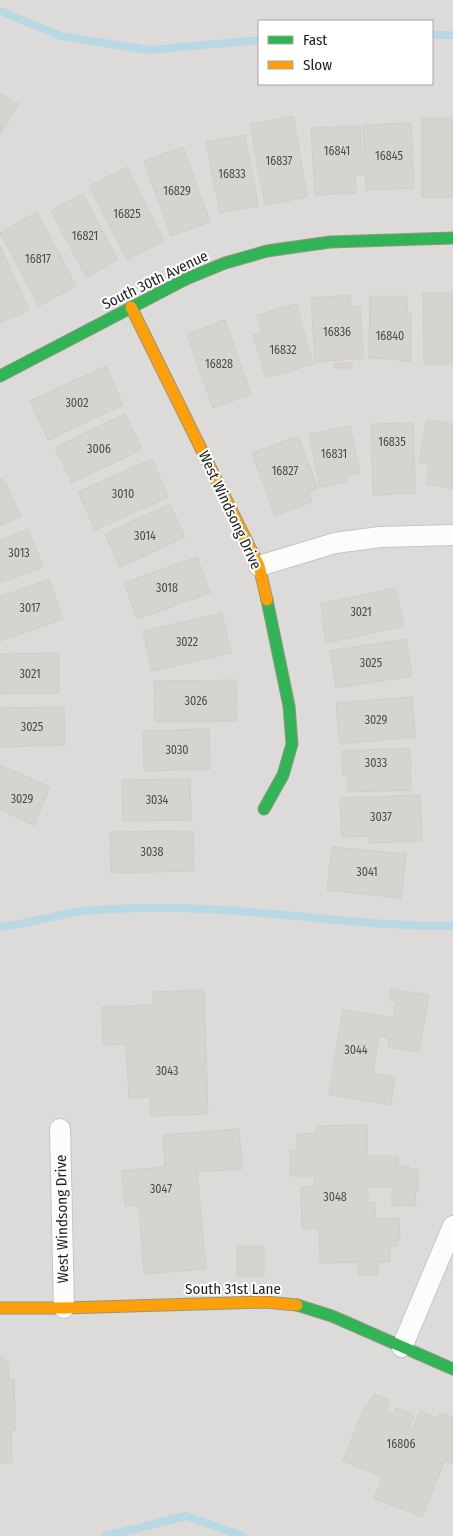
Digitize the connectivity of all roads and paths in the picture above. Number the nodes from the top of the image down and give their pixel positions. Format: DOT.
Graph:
graph roads {
  1 [pos="453,238"];
  2 [pos="131,307"];
  3 [pos="0,376"];
  4 [pos="453,535"];
  5 [pos="258,566"];
  6 [pos="264,809"];
  7 [pos="60,1129"];
  8 [pos="453,1226"];
  9 [pos="0,1308"];
  10 [pos="64,1308"];
  11 [pos="402,1347"];
  12 [pos="453,1369"];
  1 -- 2 [label="street, South 30th Avenue"];
  2 -- 3 [label="street, South 30th Avenue"];
  2 -- 5 [label="street, West Windsong Drive"];
  4 -- 5 [label="street"];
  5 -- 6 [label="street, West Windsong Drive"];
  7 -- 10 [label="street, West Windsong Drive"];
  8 -- 11 [label="street"];
  9 -- 10 [label="street, South 31st Lane"];
  10 -- 11 [label="street, South 31st Lane"];
  11 -- 12 [label="street, South 31st Lane"];
}
